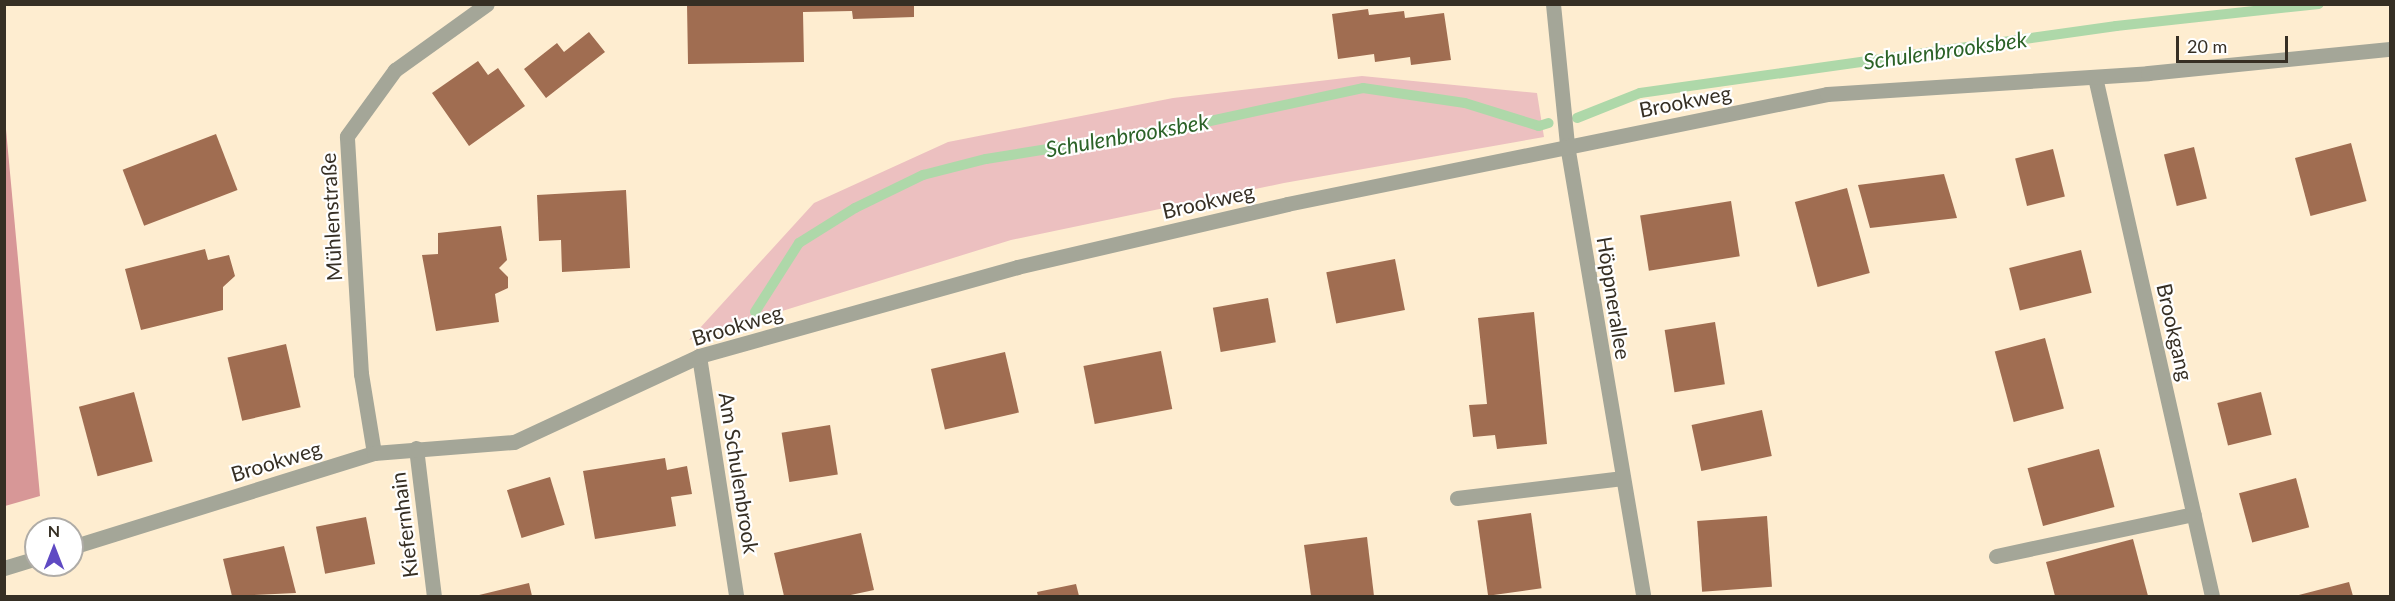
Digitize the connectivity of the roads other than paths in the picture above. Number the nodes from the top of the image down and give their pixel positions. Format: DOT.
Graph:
graph roads {
  1 [pos="487,4"];
  2 [pos="1553,4"];
  3 [pos="2391,49"];
  4 [pos="2095,77"];
  5 [pos="1567,145"];
  6 [pos="699,356"];
  7 [pos="416,448"];
  8 [pos="374,453"];
  9 [pos="1623,478"];
  10 [pos="1457,498"];
  11 [pos="2194,514"];
  12 [pos="84,543"];
  13 [pos="1996,556"];
  14 [pos="24,562"];
  15 [pos="4,568"];
  16 [pos="434,597"];
  17 [pos="736,597"];
  18 [pos="1643,597"];
  19 [pos="2212,597"];
  1 -- 8 [label="street, Mühlenstraße"];
  2 -- 5 [label="street, Höppnerallee"];
  3 -- 4 [label="street, Brookweg"];
  4 -- 5 [label="street, Brookweg"];
  4 -- 11 [label="street, Brookgang"];
  5 -- 6 [label="street, Brookweg"];
  5 -- 9 [label="street, Höppnerallee"];
  6 -- 7 [label="street, Brookweg"];
  6 -- 17 [label="street, Am Schulenbrook"];
  7 -- 8 [label="street, Brookweg"];
  7 -- 16 [label="street, Kiefernhain"];
  8 -- 12 [label="street, Brookweg"];
  9 -- 10 [label="street"];
  9 -- 18 [label="street, Höppnerallee"];
  11 -- 13 [label="street"];
  11 -- 19 [label="street, Brookgang"];
  14 -- 15 [label="street"];
}
